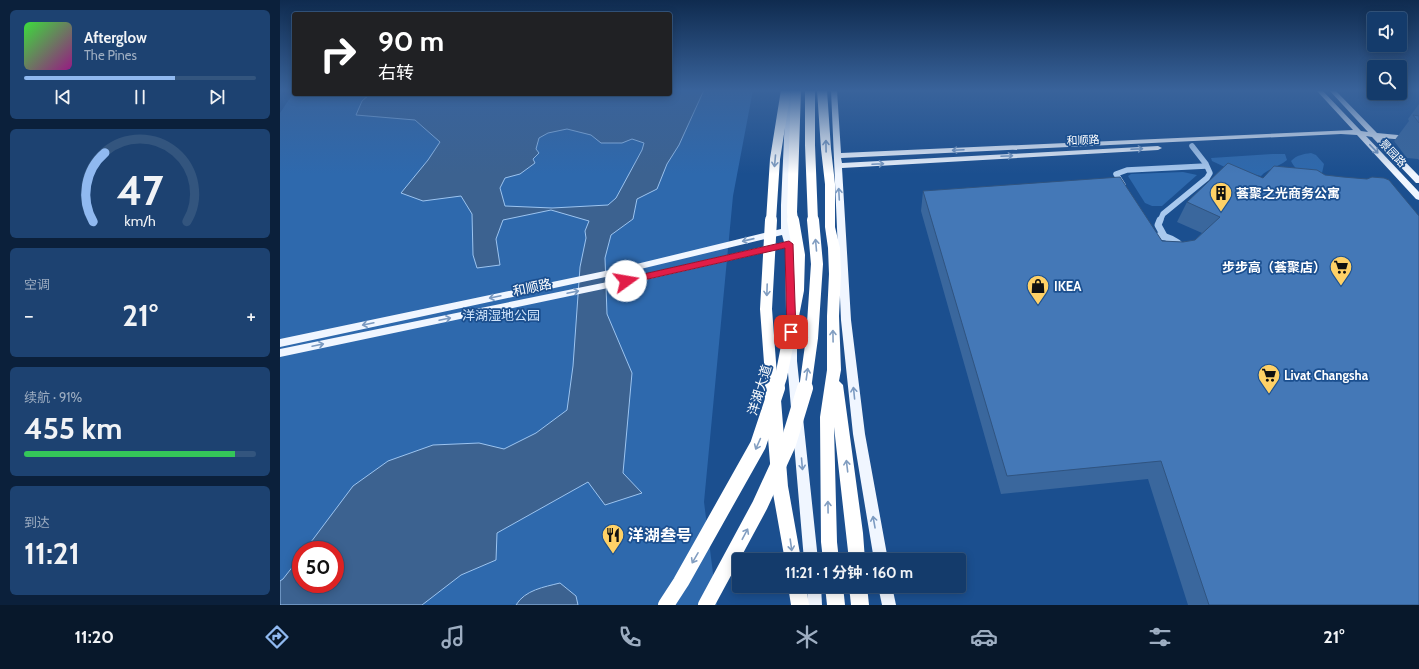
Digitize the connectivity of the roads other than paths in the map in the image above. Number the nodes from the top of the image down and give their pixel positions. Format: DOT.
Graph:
graph roads {
  1 [pos="781,118"];
  2 [pos="788,118"];
  3 [pos="795,118"];
  4 [pos="810,118"];
  5 [pos="825,118"];
  6 [pos="836,118"];
  7 [pos="1346,118"];
  8 [pos="1359,118"];
  9 [pos="1361,134"];
  10 [pos="1376,136"];
  11 [pos="1419,140"];
  12 [pos="1192,146"];
  13 [pos="838,161"];
  14 [pos="1206,166"];
  15 [pos="1419,181"];
  16 [pos="1128,193"];
  17 [pos="1419,197"];
  18 [pos="786,231"];
  19 [pos="1164,236"];
  20 [pos="789,244"];
  21 [pos="280,343"];
  22 [pos="280,353"];
  23 [pos="834,370"];
  24 [pos="792,553"];
  25 [pos="810,553"];
  26 [pos="830,553"];
  27 [pos="856,553"];
  28 [pos="880,553"];
  29 [pos="798,593"];
  30 [pos="815,593"];
  31 [pos="835,593"];
  32 [pos="859,593"];
  33 [pos="886,593"];
  34 [pos="666,605"];
  35 [pos="706,605"];
  36 [pos="800,605"];
  37 [pos="816,605"];
  38 [pos="836,605"];
  39 [pos="860,605"];
  40 [pos="888,605"];
  1 -- 24 [label="highway, one-way, bridge"];
  2 -- 18 [label="main road"];
  3 -- 34 [label="highway, 洋湖大道, one-way, bridge"];
  35 -- 4 [label="highway, one-way, bridge"];
  23 -- 5 [label="highway, one-way, bridge"];
  6 -- 13 [label="main road"];
  7 -- 9 [label="main road, 景园路"];
  8 -- 10 [label="main road, 景园路"];
  9 -- 10 [label="main road, 和顺路"];
  9 -- 12 [label="main road, 和顺路"];
  9 -- 13 [label="main road, 和顺路, one-way"];
  9 -- 17 [label="main road, 景园路, one-way"];
  10 -- 11 [label="main road, 和顺路"];
  10 -- 15 [label="main road, 景园路"];
  13 -- 12 [label="main road, 和顺路, one-way"];
  12 -- 14 [label="lane"];
  28 -- 13 [label="main road, one-way"];
  14 -- 16 [label="lane"];
  14 -- 19 [label="lane"];
  18 -- 20 [label="main road"];
  18 -- 21 [label="main road, 和顺路, one-way"];
  19 -- 19 [label="lane"];
  22 -- 20 [label="main road, 和顺路, one-way"];
  20 -- 25 [label="main road, one-way"];
  26 -- 23 [label="highway, one-way"];
  27 -- 23 [label="highway, one-way"];
  29 -- 36 [label="highway"];
  30 -- 37 [label="main road"];
  31 -- 38 [label="highway"];
  32 -- 39 [label="highway"];
  33 -- 40 [label="main road"];
}
